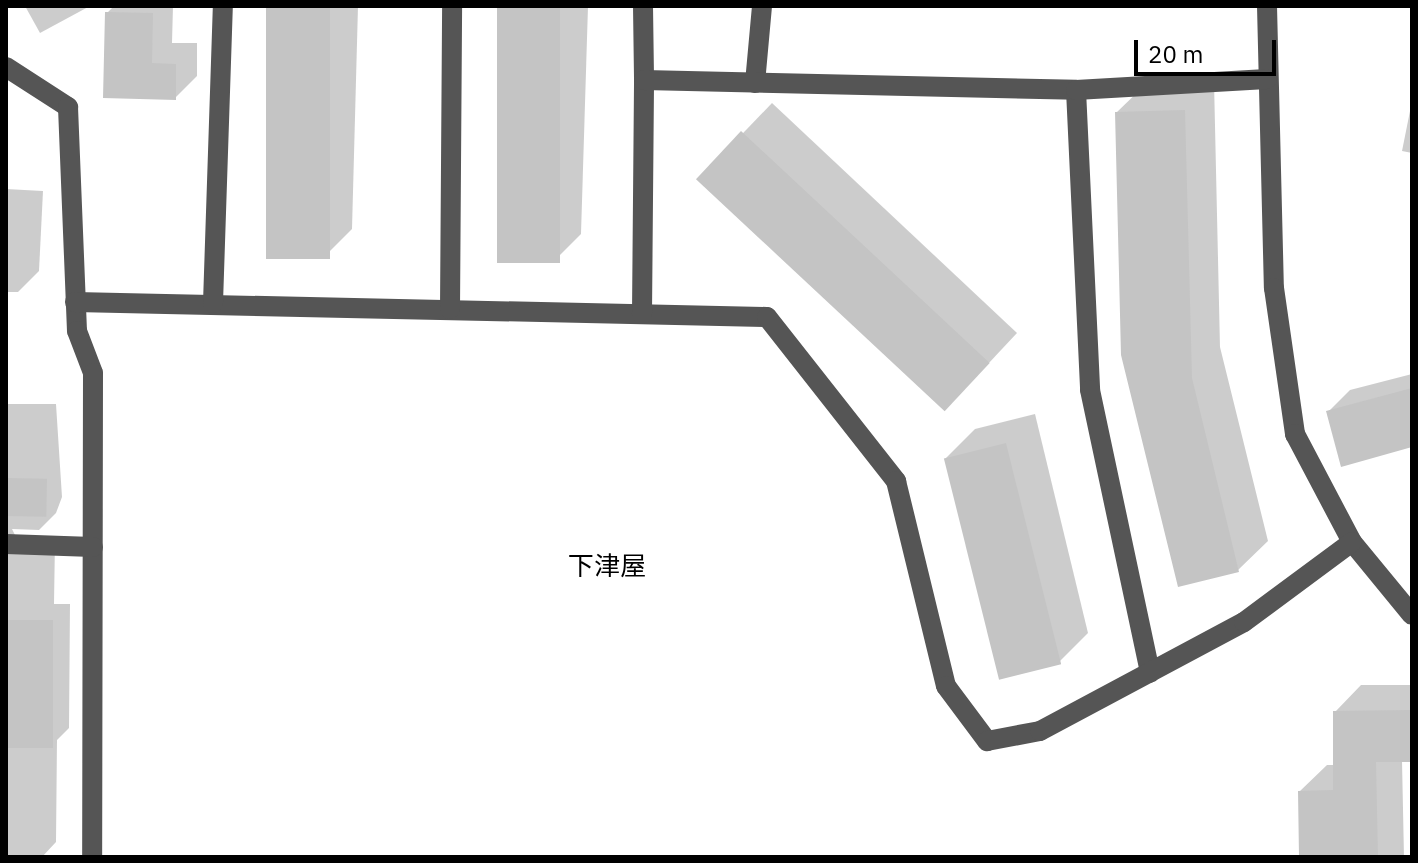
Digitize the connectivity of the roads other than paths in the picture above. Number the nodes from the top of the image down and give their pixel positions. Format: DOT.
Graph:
graph roads {
  1 [pos="223,6"];
  2 [pos="452,6"];
  3 [pos="643,6"];
  4 [pos="762,6"];
  5 [pos="1267,6"];
  6 [pos="6,67"];
  7 [pos="1267,79"];
  8 [pos="644,80"];
  9 [pos="755,83"];
  10 [pos="1076,90"];
  11 [pos="75,302"];
  12 [pos="213,303"];
  13 [pos="450,309"];
  14 [pos="642,314"];
  15 [pos="1352,542"];
  16 [pos="6,544"];
  17 [pos="93,547"];
  18 [pos="1412,615"];
  19 [pos="1150,673"];
  20 [pos="92,857"];
  1 -- 12 [label="street"];
  2 -- 13 [label="street"];
  3 -- 8 [label="street"];
  4 -- 9 [label="street"];
  5 -- 7 [label="street"];
  6 -- 11 [label="street"];
  7 -- 10 [label="street"];
  7 -- 15 [label="street"];
  8 -- 9 [label="street"];
  8 -- 14 [label="street"];
  9 -- 10 [label="street"];
  10 -- 19 [label="street"];
  11 -- 12 [label="street"];
  11 -- 17 [label="street"];
  12 -- 13 [label="street"];
  13 -- 14 [label="street"];
  14 -- 19 [label="street"];
  15 -- 18 [label="street"];
  15 -- 19 [label="street"];
  16 -- 17 [label="street"];
  17 -- 20 [label="street"];
}
